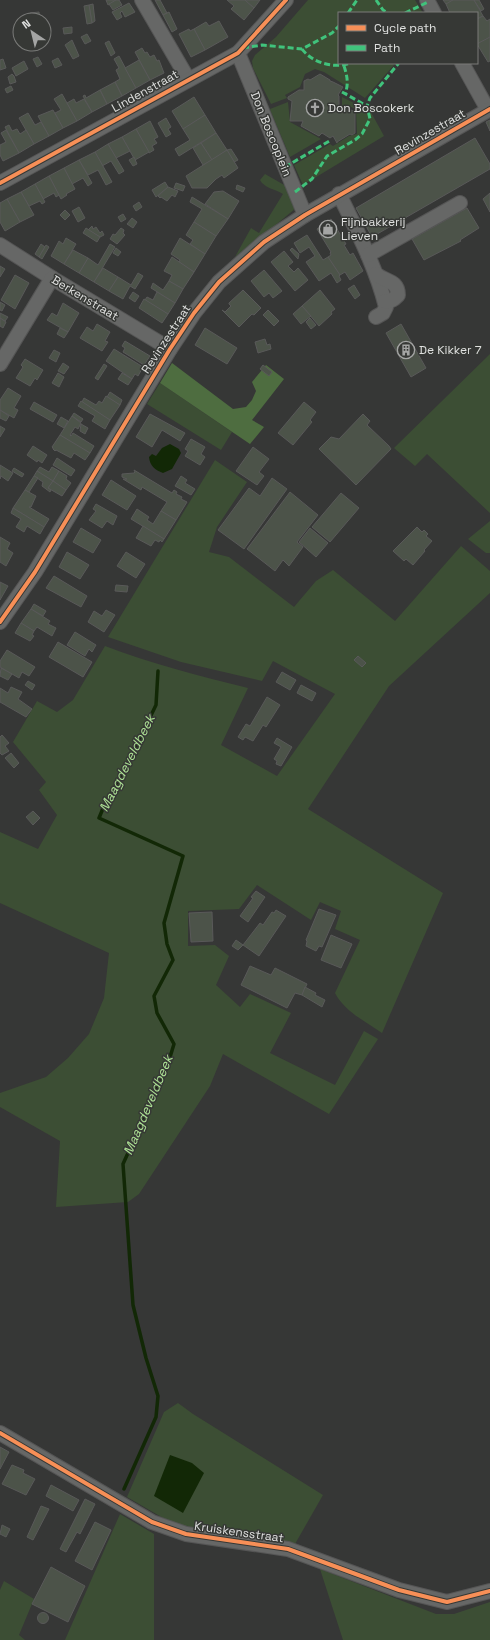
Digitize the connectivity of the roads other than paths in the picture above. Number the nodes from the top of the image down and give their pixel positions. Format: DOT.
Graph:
graph roads {
  1 [pos="142,0"];
  2 [pos="286,0"];
  3 [pos="427,0"];
  4 [pos="433,12"];
  5 [pos="238,53"];
  6 [pos="463,64"];
  7 [pos="188,79"];
  8 [pos="489,109"];
  9 [pos="0,183"];
  10 [pos="339,194"];
  11 [pos="460,202"];
  12 [pos="305,214"];
  13 [pos="0,245"];
  14 [pos="368,254"];
  15 [pos="52,278"];
  16 [pos="376,317"];
  17 [pos="170,349"];
  18 [pos="0,364"];
  19 [pos="0,622"];
  20 [pos="0,1433"];
  21 [pos="490,1591"];
  1 -- 7 [label="street"];
  2 -- 5 [label="street, Lindenstraat"];
  3 -- 4 [label="street"];
  5 -- 7 [label="street, Lindenstraat"];
  5 -- 12 [label="street, Don Boscoplein"];
  6 -- 8 [label="street"];
  7 -- 9 [label="street, Lindenstraat"];
  8 -- 10 [label="street, Revinzestraat"];
  10 -- 12 [label="street, Revinzestraat"];
  10 -- 14 [label="street"];
  11 -- 14 [label="street"];
  12 -- 17 [label="street, Revinzestraat"];
  13 -- 15 [label="street, Berkenstraat"];
  14 -- 16 [label="street"];
  15 -- 17 [label="street, Berkenstraat"];
  15 -- 18 [label="street"];
  17 -- 19 [label="street, Revinzestraat"];
  20 -- 21 [label="street, Kruiskensstraat"];
}
